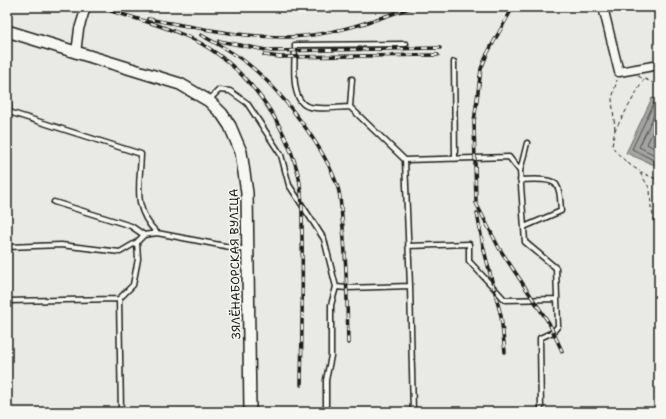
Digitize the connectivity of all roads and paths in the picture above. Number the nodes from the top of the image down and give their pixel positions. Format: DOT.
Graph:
graph roads {
  1 [pos="86,7"];
  2 [pos="603,7"];
  3 [pos="7,31"];
  4 [pos="406,44"];
  5 [pos="76,53"];
  6 [pos="7,60"];
  7 [pos="454,62"];
  8 [pos="659,65"];
  9 [pos="619,72"];
  10 [pos="638,76"];
  11 [pos="352,79"];
  12 [pos="644,79"];
  13 [pos="659,86"];
  14 [pos="209,101"];
  15 [pos="350,107"];
  16 [pos="8,113"];
  17 [pos="615,130"];
  18 [pos="527,143"];
  19 [pos="455,159"];
  20 [pos="405,160"];
  21 [pos="520,170"];
  22 [pos="640,173"];
  23 [pos="520,180"];
  24 [pos="659,180"];
  25 [pos="54,202"];
  26 [pos="524,226"];
  27 [pos="157,233"];
  28 [pos="144,235"];
  29 [pos="659,239"];
  30 [pos="137,242"];
  31 [pos="408,246"];
  32 [pos="7,247"];
  33 [pos="249,250"];
  34 [pos="410,286"];
  35 [pos="336,287"];
  36 [pos="557,299"];
  37 [pos="119,300"];
  38 [pos="7,301"];
  39 [pos="121,412"];
  40 [pos="250,412"];
  41 [pos="326,412"];
  42 [pos="413,412"];
  43 [pos="541,412"];
  1 -- 5 [label="street"];
  2 -- 9 [label="street"];
  3 -- 5 [label="main road, ЗЯЛЁНАБОРСКАЯ ВУЛІЦА"];
  4 -- 15 [label="lane"];
  5 -- 14 [label="main road, ЗЯЛЁНАБОРСКАЯ ВУЛІЦА"];
  6 -- 16 [label="lane"];
  7 -- 19 [label="lane"];
  8 -- 9 [label="street"];
  9 -- 17 [label="path"];
  10 -- 12 [label="path"];
  11 -- 15 [label="lane"];
  12 -- 13 [label="path"];
  12 -- 17 [label="path"];
  14 -- 33 [label="main road, ЗЯЛЁНАБОРСКАЯ ВУЛІЦА"];
  14 -- 35 [label="lane"];
  15 -- 20 [label="lane"];
  16 -- 27 [label="lane"];
  17 -- 22 [label="path"];
  18 -- 21 [label="lane"];
  19 -- 20 [label="lane"];
  19 -- 21 [label="lane"];
  20 -- 31 [label="lane"];
  21 -- 23 [label="lane"];
  22 -- 24 [label="path"];
  22 -- 29 [label="path"];
  23 -- 26 [label="lane"];
  23 -- 26 [label="lane"];
  25 -- 28 [label="lane"];
  26 -- 36 [label="lane"];
  27 -- 28 [label="lane"];
  27 -- 33 [label="lane"];
  28 -- 30 [label="lane"];
  30 -- 32 [label="lane"];
  30 -- 37 [label="lane"];
  31 -- 34 [label="lane"];
  31 -- 36 [label="lane"];
  33 -- 40 [label="main road, ЗЯЛЁНАБОРСКАЯ ВУЛІЦА"];
  34 -- 35 [label="lane"];
  34 -- 42 [label="lane"];
  35 -- 41 [label="lane"];
  36 -- 43 [label="lane"];
  37 -- 38 [label="lane"];
  37 -- 39 [label="lane"];
}
